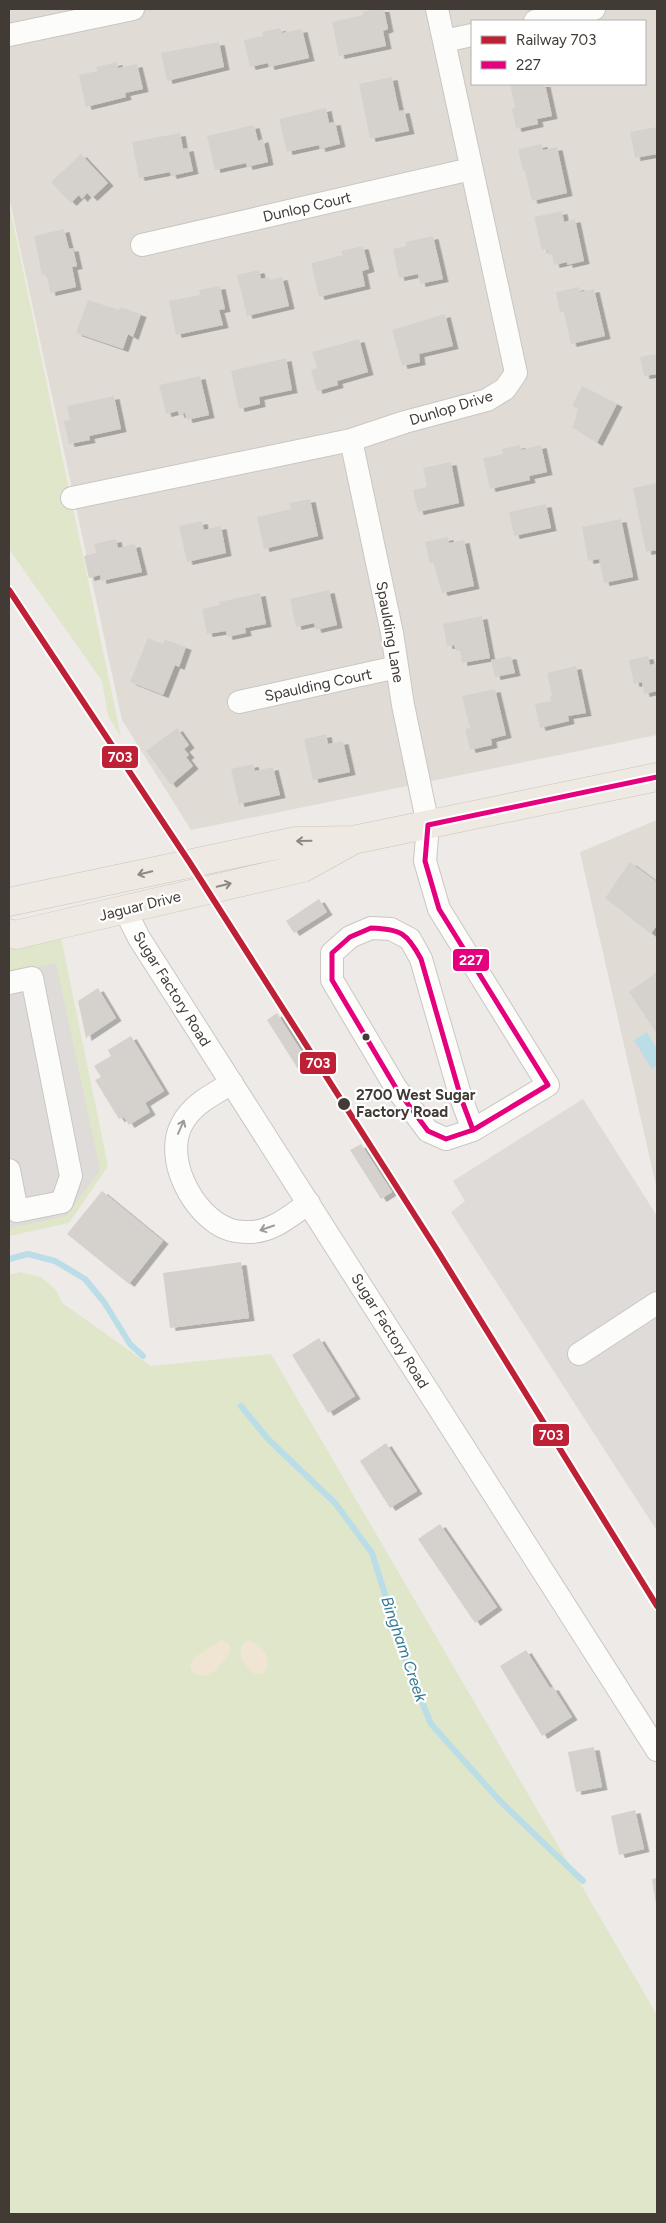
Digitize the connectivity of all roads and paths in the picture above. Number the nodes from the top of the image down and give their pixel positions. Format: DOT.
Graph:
graph roads {
  1 [pos="133,9"];
  2 [pos="437,9"];
  3 [pos="594,9"];
  4 [pos="540,20"];
  5 [pos="9,35"];
  6 [pos="471,35"];
  7 [pos="444,41"];
  8 [pos="471,169"];
  9 [pos="142,245"];
  10 [pos="351,440"];
  11 [pos="72,498"];
  12 [pos="397,668"];
  13 [pos="239,702"];
  14 [pos="657,777"];
  15 [pos="428,825"];
  16 [pos="353,840"];
  17 [pos="9,902"];
  18 [pos="125,910"];
  19 [pos="9,918"];
  20 [pos="9,933"];
  21 [pos="9,984"];
  22 [pos="232,1083"];
  23 [pos="473,1130"];
  24 [pos="9,1170"];
  25 [pos="309,1203"];
  26 [pos="657,1303"];
  27 [pos="579,1354"];
  28 [pos="657,1750"];
  1 -- 5 [label="street"];
  2 -- 7 [label="street, Dunlop Drive"];
  3 -- 4 [label="street"];
  6 -- 7 [label="street"];
  7 -- 8 [label="street, Dunlop Drive"];
  8 -- 9 [label="street, Dunlop Court"];
  8 -- 10 [label="street, Dunlop Drive"];
  10 -- 11 [label="street, Dunlop Drive"];
  10 -- 12 [label="street, Spaulding Lane"];
  12 -- 13 [label="street, Spaulding Court"];
  12 -- 15 [label="street, Spaulding Lane"];
  14 -- 15 [label="main road, Jaguar Drive"];
  15 -- 16 [label="main road, Jaguar Drive"];
  15 -- 23 [label="street, Spaulding Lane"];
  16 -- 17 [label="main road, Jaguar Drive, one-way"];
  18 -- 16 [label="main road, Jaguar Drive, one-way"];
  18 -- 19 [label="main road"];
  18 -- 20 [label="main road, Jaguar Drive"];
  18 -- 22 [label="street, Sugar Factory Road"];
  21 -- 24 [label="street"];
  22 -- 25 [label="street, Sugar Factory Road"];
  25 -- 22 [label="street, one-way"];
  23 -- 23 [label="street"];
  25 -- 28 [label="street, Sugar Factory Road"];
  26 -- 27 [label="street"];
}
